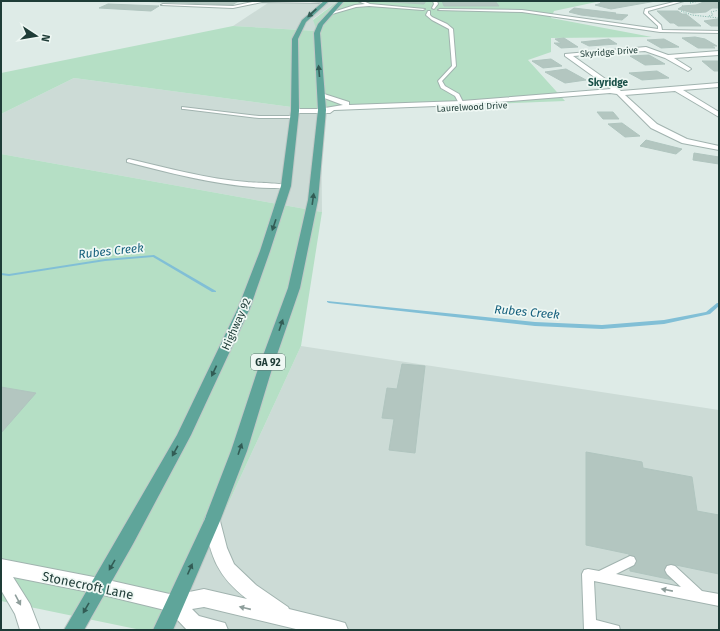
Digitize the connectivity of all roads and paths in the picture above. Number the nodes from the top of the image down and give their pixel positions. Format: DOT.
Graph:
graph roads {
  1 [pos="360,1"];
  2 [pos="435,1"];
  3 [pos="682,1"];
  4 [pos="326,2"];
  5 [pos="341,2"];
  6 [pos="369,5"];
  7 [pos="163,6"];
  8 [pos="434,8"];
  9 [pos="423,9"];
  10 [pos="440,10"];
  11 [pos="676,10"];
  12 [pos="719,10"];
  13 [pos="429,12"];
  14 [pos="332,13"];
  15 [pos="710,17"];
  16 [pos="719,18"];
  17 [pos="660,31"];
  18 [pos="719,32"];
  19 [pos="719,53"];
  20 [pos="667,57"];
  21 [pos="688,69"];
  22 [pos="719,86"];
  23 [pos="677,89"];
  24 [pos="620,93"];
  25 [pos="321,95"];
  26 [pos="370,106"];
  27 [pos="463,106"];
  28 [pos="184,108"];
  29 [pos="322,110"];
  30 [pos="294,114"];
  31 [pos="719,115"];
  32 [pos="719,148"];
  33 [pos="129,161"];
  34 [pos="286,186"];
  35 [pos="212,521"];
  36 [pos="630,561"];
  37 [pos="1,567"];
  38 [pos="671,570"];
  39 [pos="1,572"];
  40 [pos="600,576"];
  41 [pos="99,586"];
  42 [pos="700,596"];
  43 [pos="719,600"];
  44 [pos="174,604"];
  45 [pos="289,618"];
  46 [pos="590,627"];
  47 [pos="30,630"];
  48 [pos="74,630"];
  49 [pos="163,630"];
  50 [pos="218,630"];
  51 [pos="338,630"];
  52 [pos="614,630"];
  1 -- 6 [label="lane"];
  2 -- 8 [label="lane"];
  3 -- 17 [label="lane"];
  4 -- 5 [label="main road"];
  4 -- 7 [label="lane"];
  4 -- 30 [label="main road, Highway 92, one-way"];
  5 -- 14 [label="main road, GA 92"];
  6 -- 9 [label="lane"];
  6 -- 14 [label="lane"];
  8 -- 9 [label="lane"];
  8 -- 10 [label="lane"];
  9 -- 13 [label="lane"];
  10 -- 13 [label="lane"];
  10 -- 17 [label="lane"];
  11 -- 15 [label="path"];
  12 -- 15 [label="path"];
  13 -- 27 [label="lane"];
  25 -- 14 [label="main road, GA 92, one-way"];
  15 -- 16 [label="path"];
  17 -- 18 [label="lane"];
  19 -- 20 [label="street, Skyridge Drive"];
  20 -- 21 [label="street, Skyridge Drive"];
  20 -- 24 [label="street, Skyridge Drive"];
  22 -- 23 [label="street, Laurelwood Drive"];
  23 -- 24 [label="street, Laurelwood Drive"];
  23 -- 31 [label="street"];
  24 -- 27 [label="street, Laurelwood Drive"];
  24 -- 32 [label="street"];
  25 -- 26 [label="street, Laurelwood Drive"];
  25 -- 29 [label="main road, GA 92"];
  26 -- 27 [label="street, Laurelwood Drive"];
  26 -- 29 [label="street, Laurelwood Drive"];
  27 -- 29 [label="street, Laurelwood Drive"];
  28 -- 30 [label="lane"];
  29 -- 30 [label="street, Laurelwood Drive"];
  35 -- 29 [label="main road, GA 92, one-way"];
  30 -- 34 [label="main road, Highway 92"];
  33 -- 34 [label="lane"];
  34 -- 41 [label="main road, Highway 92, one-way"];
  44 -- 35 [label="main road, GA 92, one-way"];
  35 -- 45 [label="street"];
  36 -- 40 [label="lane"];
  37 -- 41 [label="street, Stonecroft Lane"];
  38 -- 42 [label="lane"];
  39 -- 47 [label="street, one-way"];
  42 -- 40 [label="lane, one-way"];
  40 -- 46 [label="lane"];
  41 -- 44 [label="street, Stonecroft Lane"];
  41 -- 48 [label="main road, Highway 92, one-way"];
  42 -- 43 [label="lane"];
  45 -- 44 [label="street, one-way"];
  44 -- 49 [label="main road, GA 92"];
  44 -- 50 [label="street"];
  45 -- 51 [label="street"];
  46 -- 52 [label="lane"];
}
